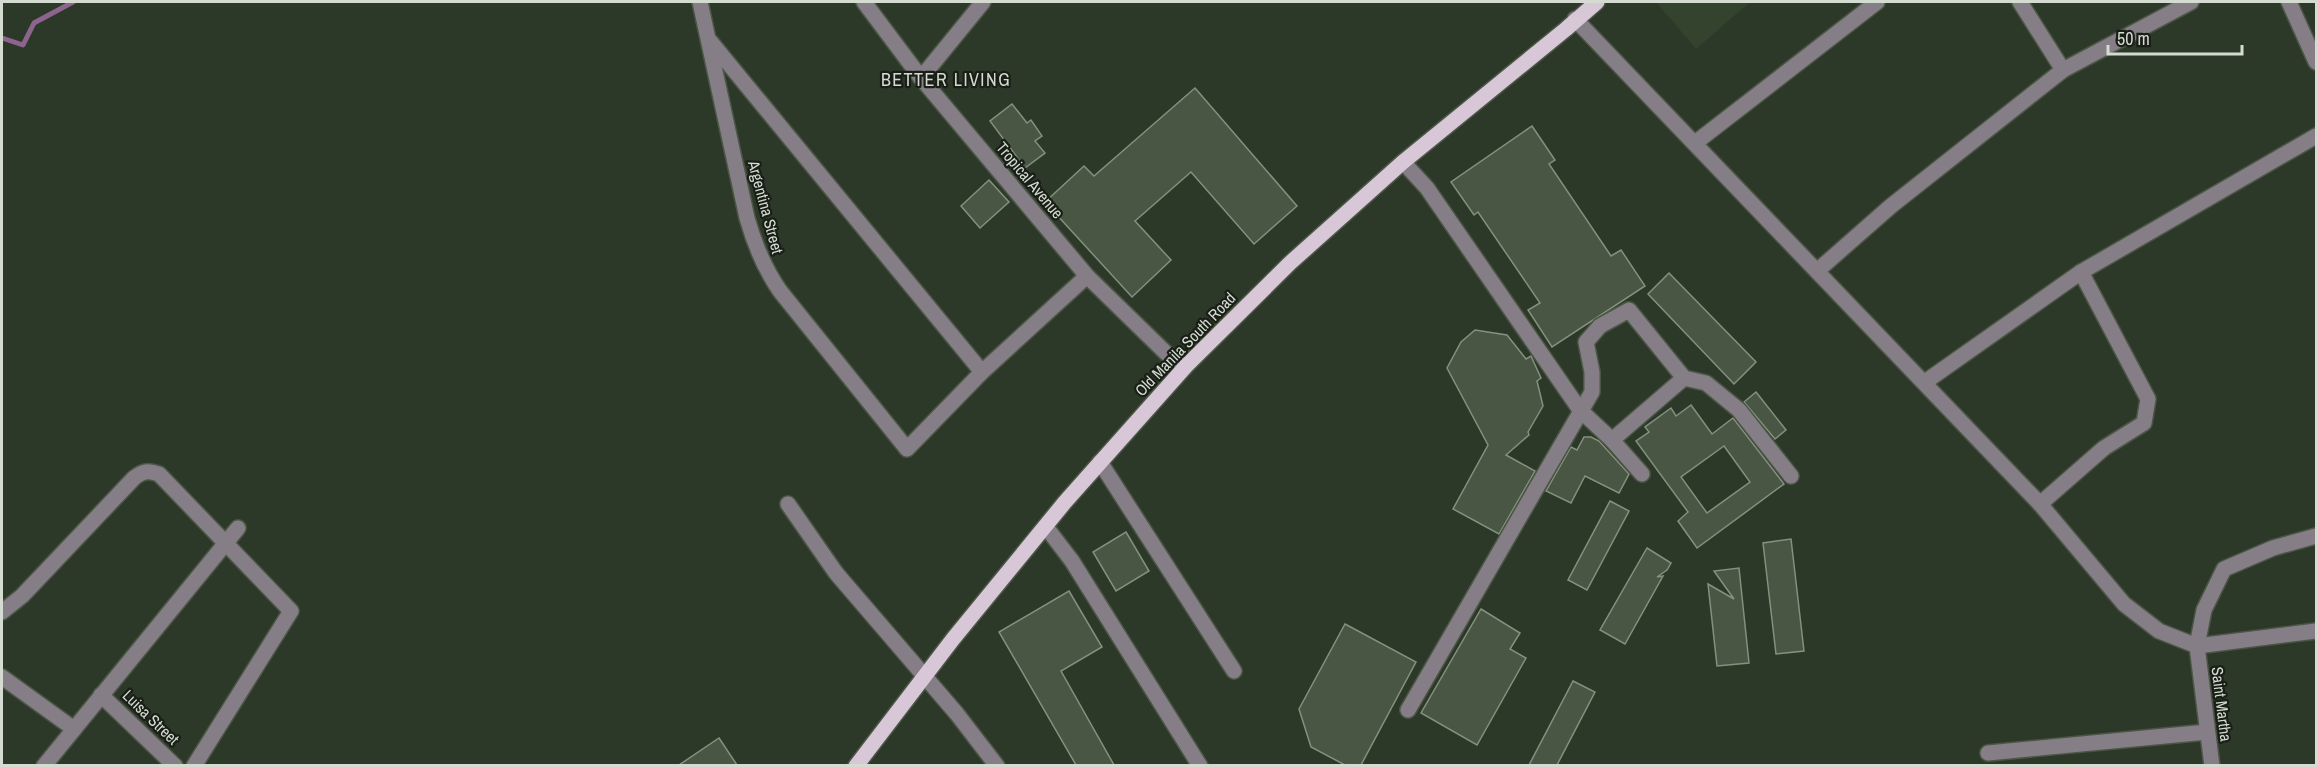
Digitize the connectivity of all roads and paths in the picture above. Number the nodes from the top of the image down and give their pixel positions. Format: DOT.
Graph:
graph roads {
  1 [pos="700,2"];
  2 [pos="864,2"];
  3 [pos="983,2"];
  4 [pos="1597,2"];
  5 [pos="1876,2"];
  6 [pos="2020,2"];
  7 [pos="2191,2"];
  8 [pos="2289,2"];
  9 [pos="1575,19"];
  10 [pos="707,38"];
  11 [pos="2316,62"];
  12 [pos="2063,70"];
  13 [pos="921,78"];
  14 [pos="2316,136"];
  15 [pos="1695,143"];
  16 [pos="1403,162"];
  17 [pos="1817,271"];
  18 [pos="2081,272"];
  19 [pos="1087,276"];
  20 [pos="1186,366"];
  21 [pos="982,372"];
  22 [pos="1684,378"];
  23 [pos="1925,382"];
  24 [pos="1580,410"];
  25 [pos="1612,440"];
  26 [pos="1100,462"];
  27 [pos="1642,474"];
  28 [pos="1791,476"];
  29 [pos="788,504"];
  30 [pos="2040,504"];
  31 [pos="1046,527"];
  32 [pos="238,528"];
  33 [pos="2316,536"];
  34 [pos="226,543"];
  35 [pos="2,612"];
  36 [pos="2316,631"];
  37 [pos="2197,646"];
  38 [pos="1234,672"];
  39 [pos="926,676"];
  40 [pos="2,677"];
  41 [pos="101,695"];
  42 [pos="1408,710"];
  43 [pos="74,729"];
  44 [pos="2207,732"];
  45 [pos="1988,753"];
  46 [pos="44,765"];
  47 [pos="175,765"];
  48 [pos="194,765"];
  49 [pos="856,765"];
  50 [pos="997,765"];
  51 [pos="1200,765"];
  52 [pos="2206,765"];
  53 [pos="2212,765"];
  1 -- 10 [label="street, Argentina Street"];
  2 -- 13 [label="street, Tropical Avenue"];
  3 -- 13 [label="street"];
  4 -- 9 [label="main road, Old Manila South Road"];
  5 -- 15 [label="street"];
  6 -- 12 [label="street"];
  7 -- 12 [label="street"];
  8 -- 11 [label="street"];
  9 -- 15 [label="street"];
  9 -- 16 [label="main road, Old Manila South Road"];
  10 -- 21 [label="street"];
  10 -- 21 [label="street, Argentina Street"];
  12 -- 17 [label="street"];
  13 -- 19 [label="street, Tropical Avenue"];
  14 -- 18 [label="street"];
  15 -- 17 [label="street"];
  16 -- 20 [label="main road, Old Manila South Road"];
  16 -- 24 [label="street"];
  17 -- 23 [label="street"];
  18 -- 23 [label="street"];
  18 -- 30 [label="street"];
  19 -- 20 [label="street, Tropical Avenue"];
  19 -- 21 [label="street"];
  20 -- 26 [label="main road, Old Manila South Road"];
  22 -- 24 [label="street"];
  22 -- 25 [label="street"];
  22 -- 28 [label="street"];
  23 -- 30 [label="street"];
  24 -- 25 [label="street"];
  24 -- 42 [label="street"];
  25 -- 27 [label="street"];
  26 -- 31 [label="main road, Old Manila South Road"];
  26 -- 38 [label="street"];
  29 -- 39 [label="street"];
  30 -- 37 [label="street"];
  31 -- 39 [label="main road, Old Manila South Road"];
  31 -- 51 [label="street"];
  32 -- 34 [label="street"];
  33 -- 37 [label="street, Saint Martha"];
  34 -- 35 [label="street"];
  34 -- 41 [label="street"];
  34 -- 48 [label="street"];
  36 -- 37 [label="street"];
  37 -- 44 [label="street, Saint Martha"];
  39 -- 49 [label="main road, Old Manila South Road"];
  39 -- 50 [label="street"];
  40 -- 43 [label="street"];
  41 -- 43 [label="street"];
  41 -- 47 [label="street, Luisa Street"];
  43 -- 46 [label="street"];
  44 -- 45 [label="street"];
  44 -- 53 [label="street, Saint Martha"];
  52 -- 53 [label="street"];
}
